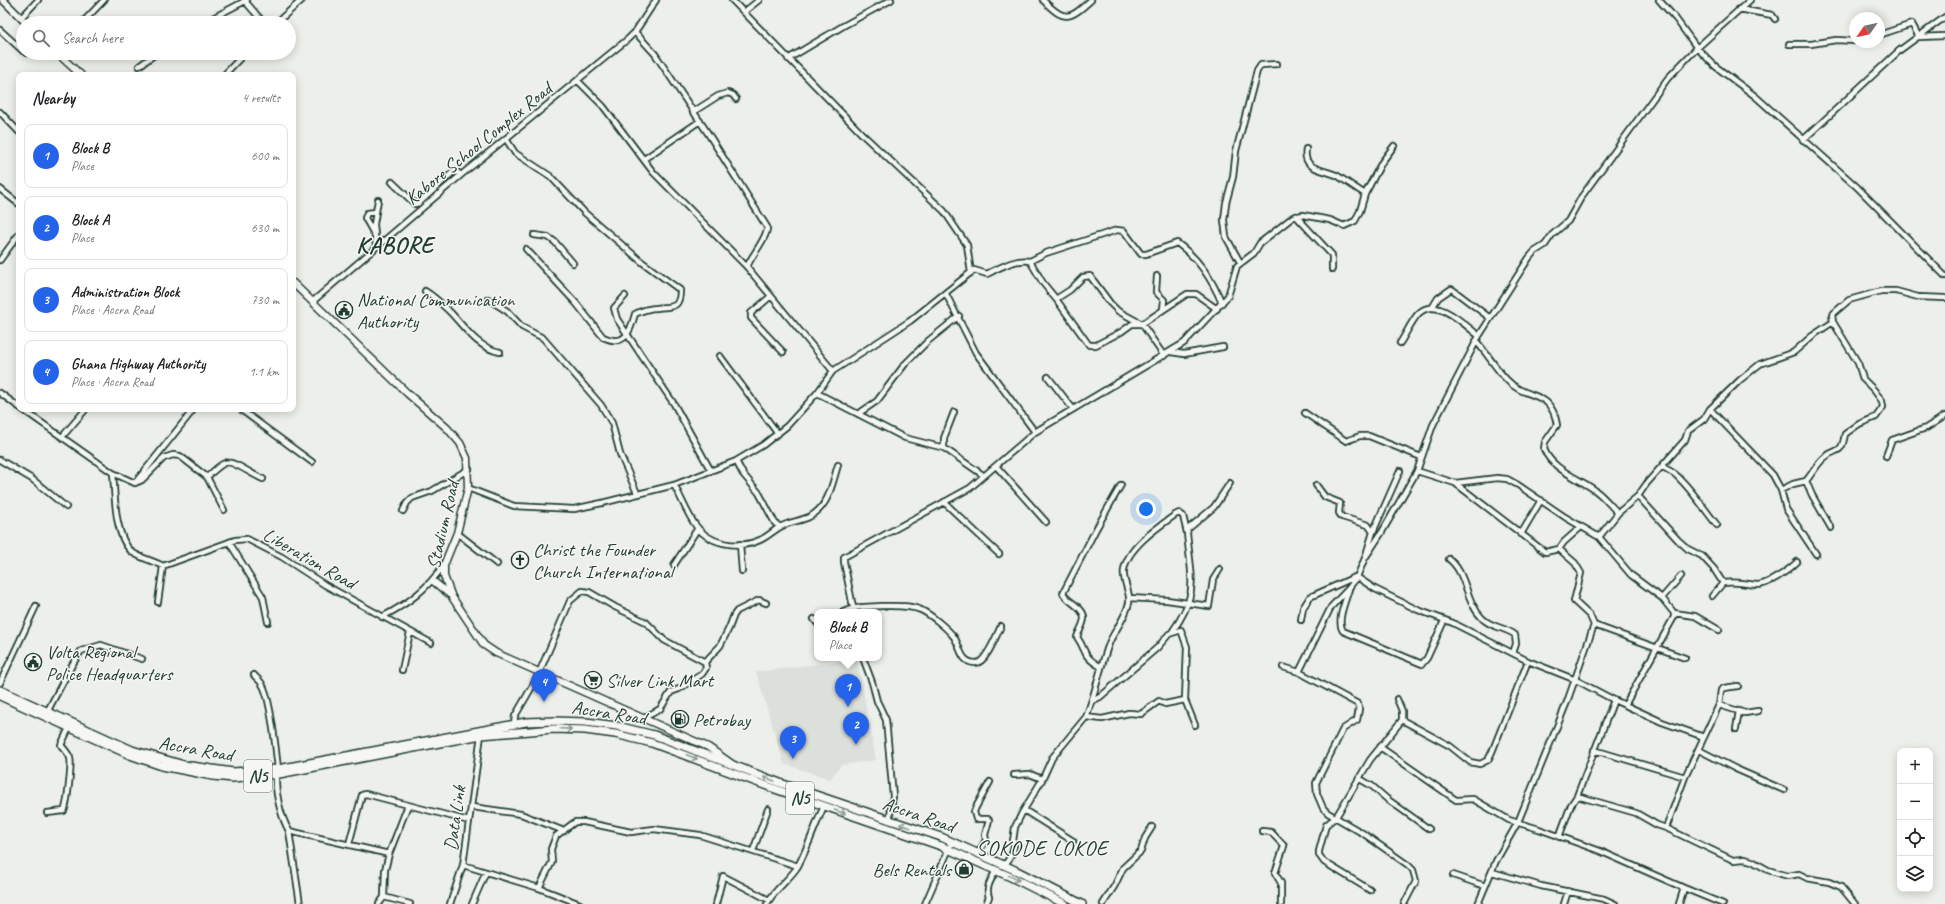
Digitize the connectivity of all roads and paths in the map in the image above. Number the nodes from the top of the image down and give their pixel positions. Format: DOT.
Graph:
graph roads {
  1 [pos="3,0"];
  2 [pos="38,0"];
  3 [pos="104,0"];
  4 [pos="246,0"];
  5 [pos="302,0"];
  6 [pos="656,0"];
  7 [pos="732,0"];
  8 [pos="759,0"];
  9 [pos="891,0"];
  10 [pos="1043,0"];
  11 [pos="1091,0"];
  12 [pos="1660,0"];
  13 [pos="1750,0"];
  14 [pos="1739,9"];
  15 [pos="744,12"];
  16 [pos="19,16"];
  17 [pos="23,16"];
  18 [pos="89,16"];
  19 [pos="216,16"];
  20 [pos="259,16"];
  21 [pos="284,16"];
  22 [pos="1945,16"];
  23 [pos="1775,18"];
  24 [pos="0,30"];
  25 [pos="636,32"];
  26 [pos="1885,33"];
  27 [pos="1945,36"];
  28 [pos="1919,37"];
  29 [pos="1849,41"];
  30 [pos="1789,44"];
  31 [pos="16,45"];
  32 [pos="1697,48"];
  33 [pos="788,59"];
  34 [pos="65,60"];
  35 [pos="147,60"];
  36 [pos="239,60"];
  37 [pos="1276,64"];
  38 [pos="139,66"];
  39 [pos="78,72"];
  40 [pos="227,72"];
  41 [pos="578,81"];
  42 [pos="736,99"];
  43 [pos="0,112"];
  44 [pos="693,112"];
  45 [pos="700,121"];
  46 [pos="16,129"];
  47 [pos="506,139"];
  48 [pos="1803,140"];
  49 [pos="1394,146"];
  50 [pos="1306,149"];
  51 [pos="644,159"];
  52 [pos="461,175"];
  53 [pos="392,182"];
  54 [pos="0,189"];
  55 [pos="1365,194"];
  56 [pos="378,200"];
  57 [pos="16,202"];
  58 [pos="376,212"];
  59 [pos="1296,216"];
  60 [pos="534,235"];
  61 [pos="375,236"];
  62 [pos="16,238"];
  63 [pos="376,247"];
  64 [pos="526,249"];
  65 [pos="0,260"];
  66 [pos="1030,262"];
  67 [pos="1240,262"];
  68 [pos="573,263"];
  69 [pos="747,267"];
  70 [pos="1332,269"];
  71 [pos="971,272"];
  72 [pos="1157,276"];
  73 [pos="1945,276"];
  74 [pos="296,286"];
  75 [pos="425,291"];
  76 [pos="946,294"];
  77 [pos="625,296"];
  78 [pos="770,296"];
  79 [pos="1056,298"];
  80 [pos="1945,298"];
  81 [pos="488,299"];
  82 [pos="312,302"];
  83 [pos="1222,302"];
  84 [pos="1432,308"];
  85 [pos="1164,309"];
  86 [pos="1217,309"];
  87 [pos="959,316"];
  88 [pos="1490,318"];
  89 [pos="1833,322"];
  90 [pos="1142,324"];
  91 [pos="627,335"];
  92 [pos="1479,336"];
  93 [pos="1476,341"];
  94 [pos="1400,343"];
  95 [pos="1223,347"];
  96 [pos="500,352"];
  97 [pos="783,352"];
  98 [pos="1171,352"];
  99 [pos="720,356"];
  100 [pos="1164,356"];
  101 [pos="834,371"];
  102 [pos="1048,377"];
  103 [pos="0,393"];
  104 [pos="818,393"];
  105 [pos="16,405"];
  106 [pos="1073,409"];
  107 [pos="1710,409"];
  108 [pos="26,412"];
  109 [pos="83,412"];
  110 [pos="192,412"];
  111 [pos="244,412"];
  112 [pos="954,412"];
  113 [pos="1305,413"];
  114 [pos="858,414"];
  115 [pos="1945,416"];
  116 [pos="1035,432"];
  117 [pos="778,434"];
  118 [pos="62,437"];
  119 [pos="944,448"];
  120 [pos="1886,456"];
  121 [pos="1421,457"];
  122 [pos="0,460"];
  123 [pos="736,461"];
  124 [pos="312,462"];
  125 [pos="838,465"];
  126 [pos="996,466"];
  127 [pos="1662,466"];
  128 [pos="469,469"];
  129 [pos="1400,471"];
  130 [pos="1417,471"];
  131 [pos="711,472"];
  132 [pos="113,473"];
  133 [pos="983,476"];
  134 [pos="207,477"];
  135 [pos="263,479"];
  136 [pos="1806,481"];
  137 [pos="135,483"];
  138 [pos="1230,483"];
  139 [pos="1455,483"];
  140 [pos="674,484"];
  141 [pos="1121,485"];
  142 [pos="1316,485"];
  143 [pos="468,488"];
  144 [pos="1781,490"];
  145 [pos="637,493"];
  146 [pos="1638,496"];
  147 [pos="1541,500"];
  148 [pos="944,502"];
  149 [pos="66,507"];
  150 [pos="224,510"];
  151 [pos="403,511"];
  152 [pos="1618,513"];
  153 [pos="1046,522"];
  154 [pos="1717,525"];
  155 [pos="780,527"];
  156 [pos="1581,527"];
  157 [pos="698,528"];
  158 [pos="1832,528"];
  159 [pos="1373,532"];
  160 [pos="457,533"];
  161 [pos="1187,533"];
  162 [pos="1521,534"];
  163 [pos="1599,537"];
  164 [pos="229,542"];
  165 [pos="740,544"];
  166 [pos="1559,549"];
  167 [pos="999,554"];
  168 [pos="1816,554"];
  169 [pos="1365,558"];
  170 [pos="1449,559"];
  171 [pos="1797,562"];
  172 [pos="497,564"];
  173 [pos="674,565"];
  174 [pos="163,566"];
  175 [pos="444,566"];
  176 [pos="1220,569"];
  177 [pos="742,571"];
  178 [pos="1681,576"];
  179 [pos="1357,577"];
  180 [pos="433,580"];
  181 [pos="1723,583"];
  182 [pos="1349,588"];
  183 [pos="1712,596"];
  184 [pos="452,597"];
  185 [pos="1129,598"];
  186 [pos="1662,598"];
  187 [pos="158,602"];
  188 [pos="1189,602"];
  189 [pos="766,603"];
  190 [pos="36,606"];
  191 [pos="854,609"];
  192 [pos="863,609"];
  193 [pos="1674,613"];
  194 [pos="382,617"];
  195 [pos="1301,620"];
  196 [pos="1444,621"];
  197 [pos="268,622"];
  198 [pos="1594,625"];
  199 [pos="1001,626"];
  200 [pos="1719,630"];
  201 [pos="410,632"];
  202 [pos="1172,632"];
  203 [pos="431,643"];
  204 [pos="1658,648"];
  205 [pos="1513,653"];
  206 [pos="1685,658"];
  207 [pos="142,659"];
  208 [pos="864,661"];
  209 [pos="1528,661"];
  210 [pos="705,662"];
  211 [pos="1101,667"];
  212 [pos="1283,667"];
  213 [pos="402,670"];
  214 [pos="538,671"];
  215 [pos="1299,672"];
  216 [pos="254,675"];
  217 [pos="1576,680"];
  218 [pos="0,683"];
  219 [pos="1738,686"];
  220 [pos="0,690"];
  221 [pos="0,696"];
  222 [pos="1397,699"];
  223 [pos="1185,700"];
  224 [pos="1614,700"];
  225 [pos="1092,701"];
  226 [pos="1626,705"];
  227 [pos="1719,705"];
  228 [pos="1739,711"];
  229 [pos="1758,711"];
  230 [pos="47,712"];
  231 [pos="1086,717"];
  232 [pos="644,718"];
  233 [pos="1402,720"];
  234 [pos="514,724"];
  235 [pos="1195,725"];
  236 [pos="69,728"];
  237 [pos="1736,729"];
  238 [pos="481,735"];
  239 [pos="1704,737"];
  240 [pos="697,742"];
  241 [pos="1380,748"];
  242 [pos="1594,750"];
  243 [pos="1699,750"];
  244 [pos="707,755"];
  245 [pos="713,766"];
  246 [pos="734,766"];
  247 [pos="277,772"];
  248 [pos="1014,775"];
  249 [pos="1685,777"];
  250 [pos="1042,779"];
  251 [pos="1360,779"];
  252 [pos="990,782"];
  253 [pos="1784,790"];
  254 [pos="1576,796"];
  255 [pos="408,805"];
  256 [pos="824,806"];
  257 [pos="472,807"];
  258 [pos="768,809"];
  259 [pos="1024,810"];
  260 [pos="47,813"];
  261 [pos="1336,817"];
  262 [pos="889,821"];
  263 [pos="469,822"];
  264 [pos="1518,822"];
  265 [pos="1152,827"];
  266 [pos="1666,828"];
  267 [pos="887,829"];
  268 [pos="1429,829"];
  269 [pos="289,831"];
  270 [pos="564,831"];
  271 [pos="1262,832"];
  272 [pos="1559,837"];
  273 [pos="1073,841"];
  274 [pos="952,842"];
  275 [pos="349,844"];
  276 [pos="949,849"];
  277 [pos="753,850"];
  278 [pos="978,853"];
  279 [pos="389,854"];
  280 [pos="463,865"];
  281 [pos="1005,865"];
  282 [pos="798,866"];
  283 [pos="996,870"];
  284 [pos="486,872"];
  285 [pos="1492,872"];
  286 [pos="1453,875"];
  287 [pos="1485,886"];
  288 [pos="539,888"];
  289 [pos="1684,888"];
  290 [pos="1370,890"];
  291 [pos="1568,890"];
  292 [pos="384,897"];
  293 [pos="768,902"];
  294 [pos="300,904"];
  295 [pos="379,904"];
  296 [pos="410,904"];
  297 [pos="450,904"];
  298 [pos="472,904"];
  299 [pos="580,904"];
  300 [pos="716,904"];
  301 [pos="925,904"];
  302 [pos="986,904"];
  303 [pos="1065,904"];
  304 [pos="1082,904"];
  305 [pos="1103,904"];
  306 [pos="1281,904"];
  307 [pos="1404,904"];
  308 [pos="1478,904"];
  309 [pos="1564,904"];
  310 [pos="1615,904"];
  311 [pos="1679,904"];
  312 [pos="1723,904"];
  313 [pos="1855,904"];
  1 -- 16 [label="main road"];
  2 -- 17 [label="street"];
  3 -- 18 [label="street"];
  4 -- 19 [label="street"];
  4 -- 20 [label="street"];
  5 -- 21 [label="street"];
  6 -- 25 [label="street, Kabore School Complex Road"];
  7 -- 15 [label="street"];
  8 -- 15 [label="street"];
  9 -- 33 [label="street"];
  10 -- 11 [label="street"];
  12 -- 32 [label="street"];
  13 -- 14 [label="street"];
  14 -- 23 [label="street"];
  14 -- 32 [label="street"];
  15 -- 33 [label="street"];
  22 -- 28 [label="street"];
  24 -- 31 [label="street"];
  25 -- 41 [label="street, Kabore School Complex Road"];
  25 -- 44 [label="street"];
  26 -- 28 [label="street"];
  27 -- 28 [label="street"];
  28 -- 48 [label="street"];
  29 -- 30 [label="street"];
  32 -- 48 [label="street"];
  32 -- 88 [label="street"];
  33 -- 71 [label="street"];
  34 -- 39 [label="main road"];
  35 -- 38 [label="street"];
  36 -- 40 [label="street"];
  37 -- 67 [label="street"];
  41 -- 47 [label="street, Kabore School Complex Road"];
  41 -- 51 [label="street"];
  42 -- 44 [label="street"];
  43 -- 46 [label="street"];
  44 -- 45 [label="street"];
  45 -- 51 [label="street"];
  45 -- 69 [label="street"];
  47 -- 52 [label="street, Kabore School Complex Road"];
  47 -- 91 [label="street"];
  48 -- 73 [label="street"];
  49 -- 55 [label="street"];
  50 -- 55 [label="street"];
  51 -- 69 [label="street"];
  52 -- 53 [label="street"];
  52 -- 63 [label="street, Kabore School Complex Road"];
  54 -- 57 [label="street"];
  55 -- 59 [label="street"];
  56 -- 58 [label="street"];
  58 -- 61 [label="street"];
  58 -- 61 [label="street"];
  59 -- 67 [label="street"];
  59 -- 70 [label="street"];
  60 -- 68 [label="street"];
  61 -- 63 [label="street"];
  62 -- 65 [label="street"];
  63 -- 82 [label="street, Kabore School Complex Road"];
  64 -- 91 [label="street"];
  66 -- 71 [label="street"];
  66 -- 79 [label="street"];
  66 -- 83 [label="street"];
  67 -- 83 [label="street"];
  69 -- 78 [label="street"];
  71 -- 76 [label="street"];
  72 -- 85 [label="street"];
  74 -- 82 [label="main road, Stadium Road"];
  75 -- 96 [label="street"];
  76 -- 87 [label="street"];
  76 -- 101 [label="street"];
  77 -- 91 [label="street"];
  78 -- 97 [label="street"];
  78 -- 101 [label="street"];
  79 -- 90 [label="street"];
  79 -- 90 [label="street"];
  80 -- 89 [label="street"];
  81 -- 145 [label="street"];
  82 -- 128 [label="main road, Stadium Road"];
  83 -- 86 [label="street"];
  84 -- 88 [label="street"];
  84 -- 92 [label="street"];
  84 -- 94 [label="street"];
  85 -- 86 [label="street"];
  85 -- 90 [label="street"];
  86 -- 98 [label="street"];
  87 -- 114 [label="street"];
  87 -- 116 [label="street"];
  88 -- 92 [label="street"];
  89 -- 107 [label="street"];
  89 -- 136 [label="street"];
  90 -- 100 [label="street"];
  91 -- 131 [label="street"];
  92 -- 93 [label="street"];
  93 -- 121 [label="street"];
  93 -- 152 [label="street"];
  95 -- 98 [label="street"];
  98 -- 100 [label="street"];
  99 -- 117 [label="street"];
  100 -- 106 [label="street"];
  101 -- 104 [label="street"];
  102 -- 106 [label="street"];
  103 -- 105 [label="street"];
  104 -- 114 [label="street"];
  104 -- 117 [label="street"];
  106 -- 116 [label="street"];
  107 -- 127 [label="street"];
  107 -- 144 [label="street"];
  108 -- 118 [label="street"];
  109 -- 118 [label="street"];
  110 -- 137 [label="street"];
  111 -- 124 [label="street"];
  112 -- 119 [label="street"];
  113 -- 121 [label="street"];
  114 -- 119 [label="street"];
  115 -- 120 [label="street"];
  116 -- 126 [label="street"];
  117 -- 123 [label="street"];
  118 -- 132 [label="street"];
  119 -- 133 [label="street"];
  121 -- 130 [label="street"];
  122 -- 149 [label="street"];
  123 -- 131 [label="street"];
  123 -- 155 [label="street"];
  125 -- 155 [label="street"];
  126 -- 133 [label="street"];
  126 -- 153 [label="street"];
  127 -- 146 [label="street"];
  127 -- 154 [label="street"];
  128 -- 143 [label="main road, Stadium Road"];
  128 -- 151 [label="street"];
  129 -- 159 [label="street"];
  130 -- 139 [label="street"];
  130 -- 169 [label="street"];
  131 -- 140 [label="street"];
  132 -- 137 [label="street"];
  132 -- 174 [label="street"];
  133 -- 148 [label="street"];
  134 -- 135 [label="street"];
  134 -- 137 [label="street"];
  134 -- 150 [label="street"];
  136 -- 144 [label="street"];
  136 -- 158 [label="street"];
  138 -- 161 [label="street"];
  139 -- 147 [label="street"];
  139 -- 162 [label="street"];
  140 -- 145 [label="street"];
  140 -- 157 [label="street"];
  141 -- 211 [label="street"];
  142 -- 159 [label="street"];
  143 -- 145 [label="street"];
  143 -- 160 [label="main road, Stadium Road"];
  144 -- 168 [label="street"];
  146 -- 152 [label="street"];
  146 -- 181 [label="street"];
  147 -- 156 [label="street"];
  147 -- 162 [label="street"];
  148 -- 167 [label="street"];
  148 -- 191 [label="street"];
  152 -- 163 [label="street"];
  155 -- 165 [label="street"];
  156 -- 163 [label="street"];
  156 -- 166 [label="street"];
  157 -- 165 [label="street"];
  157 -- 173 [label="street"];
  159 -- 169 [label="street"];
  160 -- 172 [label="street"];
  160 -- 175 [label="main road, Stadium Road"];
  161 -- 185 [label="street"];
  161 -- 188 [label="street"];
  162 -- 166 [label="street"];
  163 -- 186 [label="street"];
  164 -- 174 [label="street, Liberation Road"];
  164 -- 194 [label="street, Liberation Road"];
  164 -- 197 [label="street"];
  165 -- 177 [label="street"];
  166 -- 198 [label="street"];
  169 -- 179 [label="street"];
  170 -- 205 [label="street"];
  171 -- 181 [label="street"];
  174 -- 187 [label="street"];
  175 -- 180 [label="street"];
  175 -- 184 [label="main road, Stadium Road"];
  176 -- 188 [label="street"];
  178 -- 186 [label="street"];
  179 -- 182 [label="street"];
  179 -- 195 [label="street"];
  179 -- 196 [label="street"];
  180 -- 184 [label="main road"];
  180 -- 194 [label="street"];
  181 -- 183 [label="street"];
  182 -- 196 [label="street"];
  182 -- 215 [label="street"];
  184 -- 214 [label="main road, Stadium Road"];
  185 -- 188 [label="street"];
  185 -- 211 [label="street"];
  186 -- 193 [label="street"];
  188 -- 202 [label="street"];
  189 -- 210 [label="street"];
  190 -- 218 [label="street"];
  192 -- 199 [label="street"];
  193 -- 200 [label="street"];
  193 -- 204 [label="street"];
  194 -- 201 [label="street, Liberation Road"];
  196 -- 205 [label="street"];
  198 -- 204 [label="street"];
  198 -- 217 [label="street"];
  201 -- 203 [label="street, Liberation Road"];
  201 -- 213 [label="street"];
  202 -- 223 [label="street"];
  202 -- 225 [label="street"];
  204 -- 206 [label="street"];
  204 -- 226 [label="street"];
  205 -- 209 [label="street"];
  207 -- 230 [label="street"];
  208 -- 262 [label="street"];
  209 -- 217 [label="street"];
  209 -- 233 [label="street"];
  210 -- 214 [label="street"];
  210 -- 232 [label="street"];
  211 -- 225 [label="street"];
  212 -- 215 [label="street"];
  214 -- 232 [label="main road, Stadium Road"];
  214 -- 234 [label="street"];
  215 -- 261 [label="street"];
  216 -- 247 [label="street"];
  217 -- 224 [label="street"];
  217 -- 264 [label="street"];
  219 -- 227 [label="street"];
  220 -- 230 [label="main road, Accra Road / N5"];
  221 -- 236 [label="main road, Accra Road / N5"];
  222 -- 233 [label="street"];
  223 -- 231 [label="street"];
  223 -- 235 [label="street"];
  224 -- 226 [label="street"];
  224 -- 242 [label="street"];
  225 -- 231 [label="street"];
  226 -- 239 [label="street"];
  227 -- 228 [label="street"];
  227 -- 239 [label="street"];
  228 -- 229 [label="street"];
  228 -- 237 [label="street"];
  230 -- 247 [label="main road, Accra Road / N5"];
  231 -- 250 [label="street"];
  232 -- 240 [label="main road, Stadium Road"];
  233 -- 241 [label="street"];
  234 -- 244 [label="main road, Accra Road / N5"];
  234 -- 247 [label="main road, Accra Road / N5"];
  236 -- 247 [label="main road, Accra Road / N5"];
  236 -- 260 [label="street"];
  238 -- 245 [label="main road, Accra Road / N5, one-way"];
  238 -- 247 [label="main road, Accra Road / N5"];
  238 -- 257 [label="street, Data Link"];
  239 -- 243 [label="street"];
  240 -- 244 [label="main road, Stadium Road"];
  240 -- 246 [label="main road"];
  241 -- 251 [label="street"];
  241 -- 264 [label="street"];
  242 -- 249 [label="street"];
  242 -- 254 [label="street"];
  243 -- 249 [label="street"];
  243 -- 253 [label="street"];
  244 -- 245 [label="main road, Stadium Road"];
  244 -- 246 [label="main road, Accra Road / N5"];
  245 -- 256 [label="main road, Accra Road / N5"];
  262 -- 246 [label="main road, Accra Road / N5, one-way"];
  247 -- 269 [label="street"];
  248 -- 250 [label="street"];
  249 -- 266 [label="street"];
  250 -- 259 [label="street"];
  251 -- 261 [label="street"];
  251 -- 268 [label="street"];
  252 -- 278 [label="street"];
  254 -- 266 [label="street"];
  254 -- 272 [label="street"];
  255 -- 263 [label="street"];
  255 -- 275 [label="street"];
  255 -- 279 [label="street"];
  256 -- 267 [label="main road, Accra Road / N5, one-way"];
  256 -- 282 [label="street"];
  257 -- 263 [label="street, Data Link"];
  257 -- 270 [label="street"];
  258 -- 277 [label="street"];
  259 -- 273 [label="street"];
  259 -- 281 [label="street"];
  261 -- 290 [label="street"];
  261 -- 307 [label="street"];
  262 -- 267 [label="street"];
  274 -- 262 [label="main road, Accra Road / N5, one-way"];
  263 -- 280 [label="street, Data Link"];
  264 -- 272 [label="street"];
  264 -- 285 [label="street"];
  265 -- 305 [label="street"];
  266 -- 313 [label="street"];
  267 -- 276 [label="main road, Accra Road / N5"];
  269 -- 275 [label="street"];
  269 -- 294 [label="street"];
  270 -- 277 [label="street"];
  270 -- 288 [label="street"];
  271 -- 306 [label="street"];
  272 -- 289 [label="street"];
  274 -- 276 [label="street"];
  274 -- 278 [label="main road, Accra Road / N5"];
  275 -- 279 [label="street"];
  276 -- 283 [label="main road, Accra Road / N5"];
  276 -- 301 [label="street"];
  277 -- 282 [label="street"];
  278 -- 281 [label="main road, Accra Road / N5"];
  279 -- 292 [label="street"];
  280 -- 284 [label="street"];
  280 -- 297 [label="street, Data Link"];
  281 -- 304 [label="main road, Accra Road / N5"];
  282 -- 293 [label="street"];
  283 -- 302 [label="street"];
  283 -- 303 [label="main road, Accra Road / N5, one-way"];
  284 -- 288 [label="street"];
  284 -- 298 [label="street"];
  285 -- 287 [label="street"];
  285 -- 291 [label="street"];
  286 -- 287 [label="street"];
  287 -- 308 [label="street"];
  288 -- 299 [label="street"];
  289 -- 311 [label="street"];
  289 -- 312 [label="street"];
  291 -- 309 [label="street"];
  291 -- 310 [label="street"];
  292 -- 295 [label="street"];
  292 -- 296 [label="street"];
  293 -- 300 [label="street"];
}
